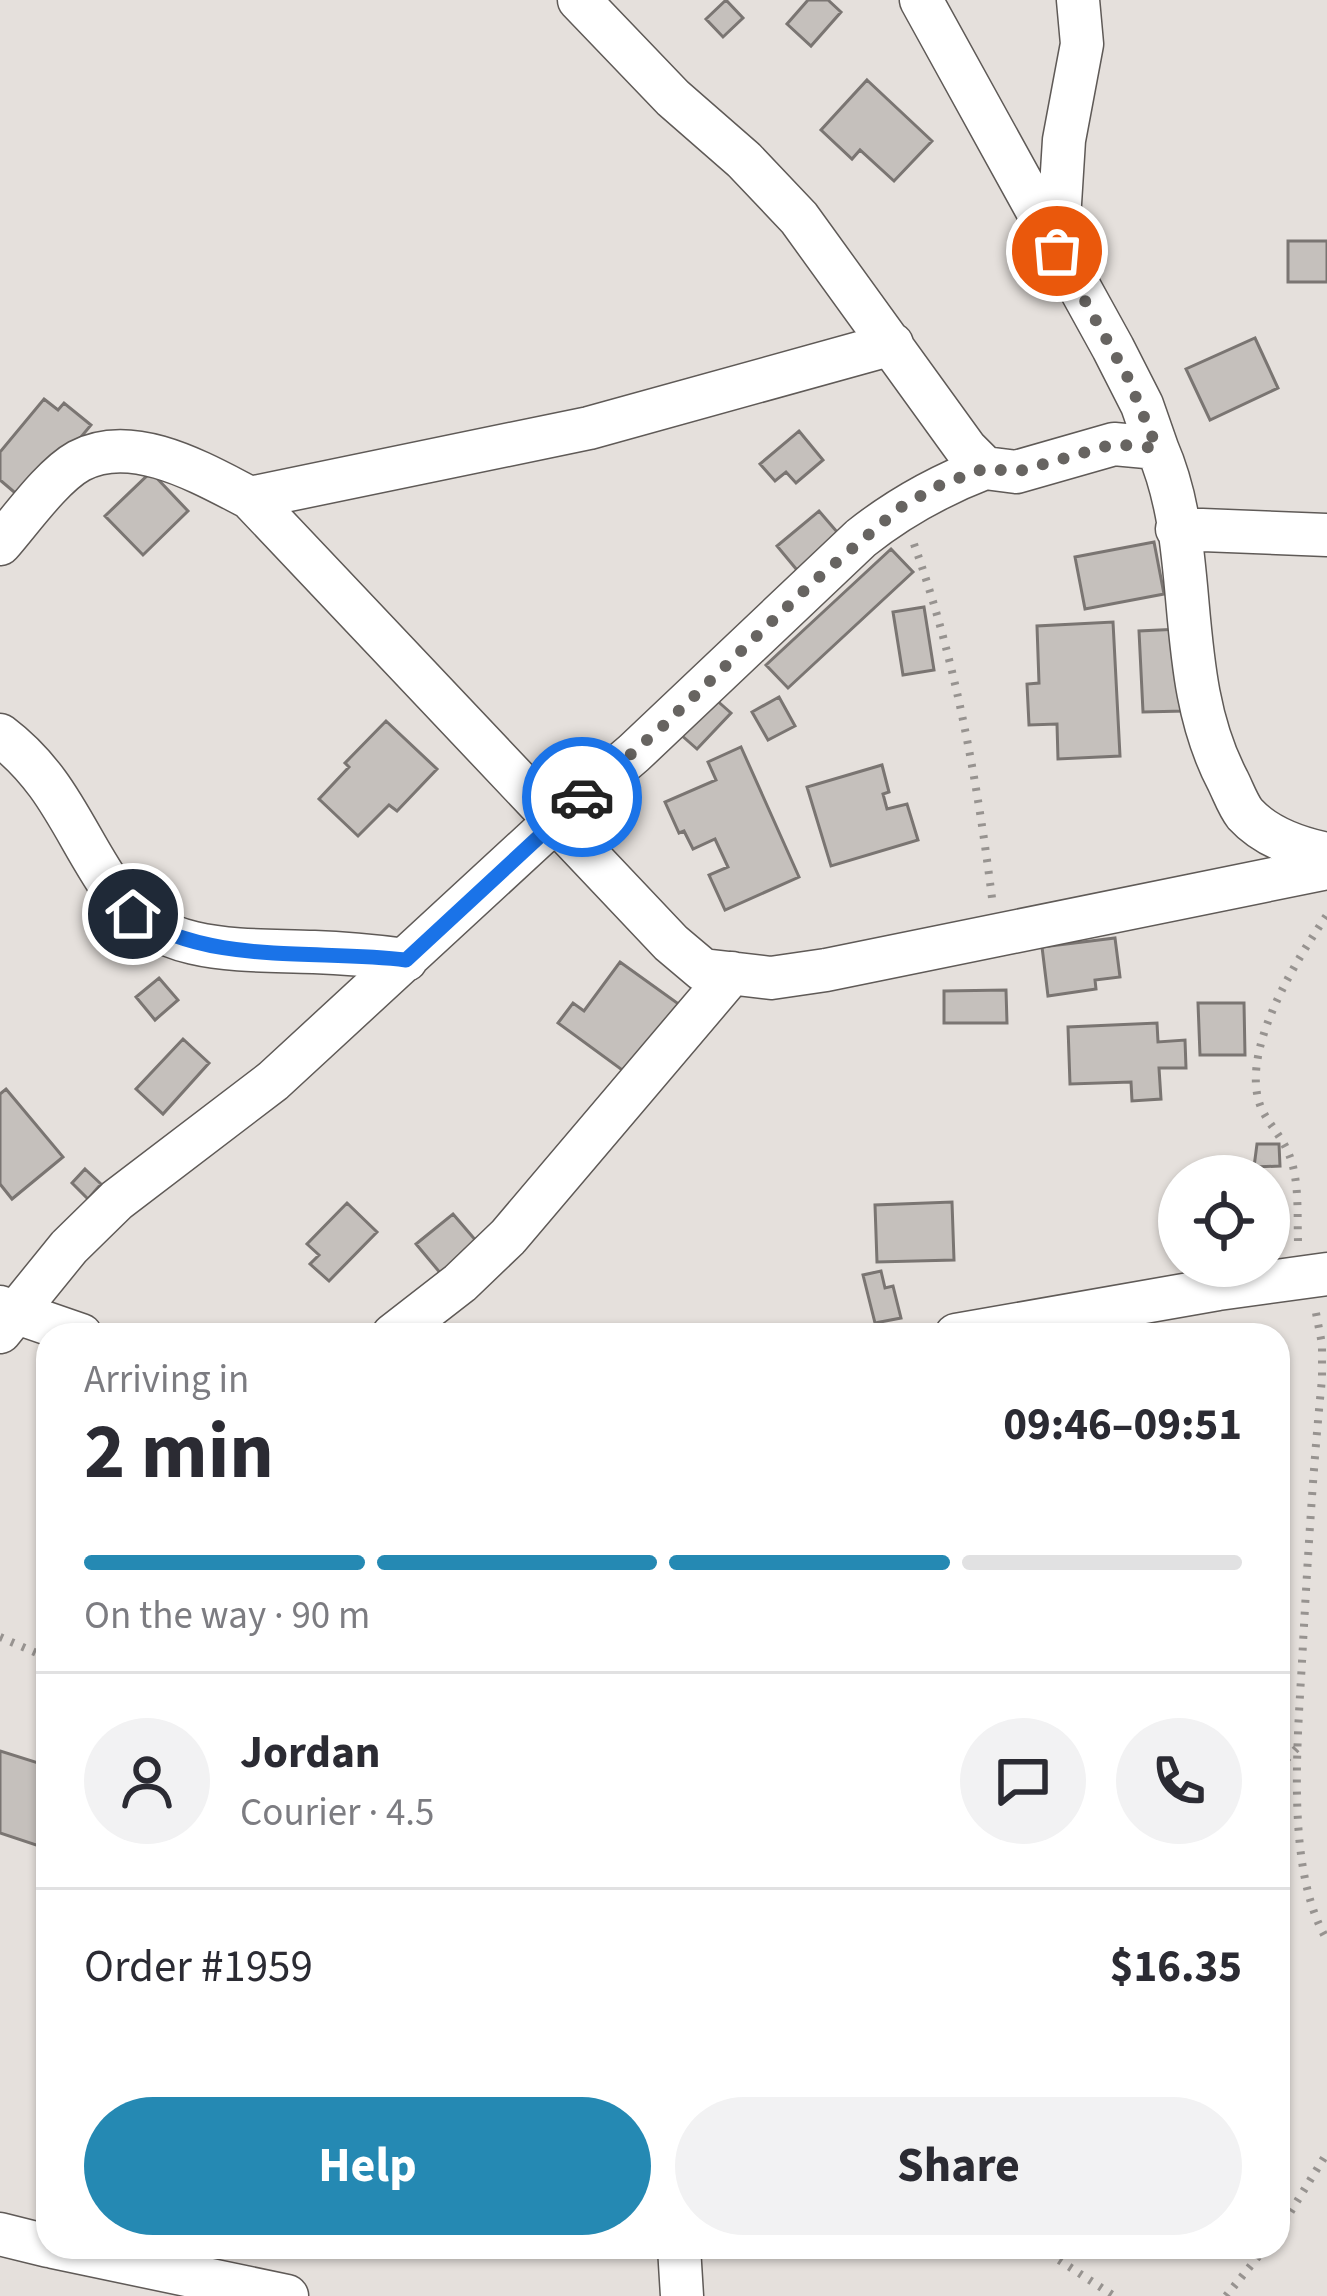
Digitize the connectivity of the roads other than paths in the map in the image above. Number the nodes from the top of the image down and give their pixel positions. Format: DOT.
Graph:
graph roads {
  1 [pos="579,0"];
  2 [pos="921,0"];
  3 [pos="1078,0"];
  4 [pos="1057,251"];
  5 [pos="892,344"];
  6 [pos="1157,448"];
  7 [pos="986,468"];
  8 [pos="250,498"];
  9 [pos="1177,530"];
  10 [pos="1327,535"];
  11 [pos="0,544"];
  12 [pos="0,735"];
  13 [pos="556,820"];
  14 [pos="1327,854"];
  15 [pos="1327,868"];
  16 [pos="406,960"];
  17 [pos="732,974"];
  18 [pos="1313,1276"];
  19 [pos="5,1316"];
  20 [pos="408,1323"];
  21 [pos="1029,1323"];
  22 [pos="36,1324"];
  23 [pos="0,2234"];
  24 [pos="36,2242"];
  25 [pos="112,2259"];
  26 [pos="680,2259"];
  27 [pos="287,2296"];
  28 [pos="682,2296"];
  1 -- 5 [label="street"];
  2 -- 4 [label="street"];
  3 -- 4 [label="street"];
  4 -- 6 [label="street"];
  5 -- 7 [label="street"];
  5 -- 8 [label="street"];
  6 -- 7 [label="street"];
  6 -- 9 [label="street"];
  7 -- 13 [label="street"];
  8 -- 11 [label="street"];
  8 -- 13 [label="street"];
  9 -- 10 [label="street"];
  9 -- 14 [label="street"];
  12 -- 16 [label="street"];
  13 -- 16 [label="street"];
  13 -- 17 [label="street"];
  15 -- 17 [label="street"];
  16 -- 19 [label="street"];
  17 -- 20 [label="street"];
  18 -- 21 [label="street"];
  19 -- 22 [label="street"];
  23 -- 24 [label="street"];
  25 -- 27 [label="street"];
  26 -- 28 [label="street"];
}
